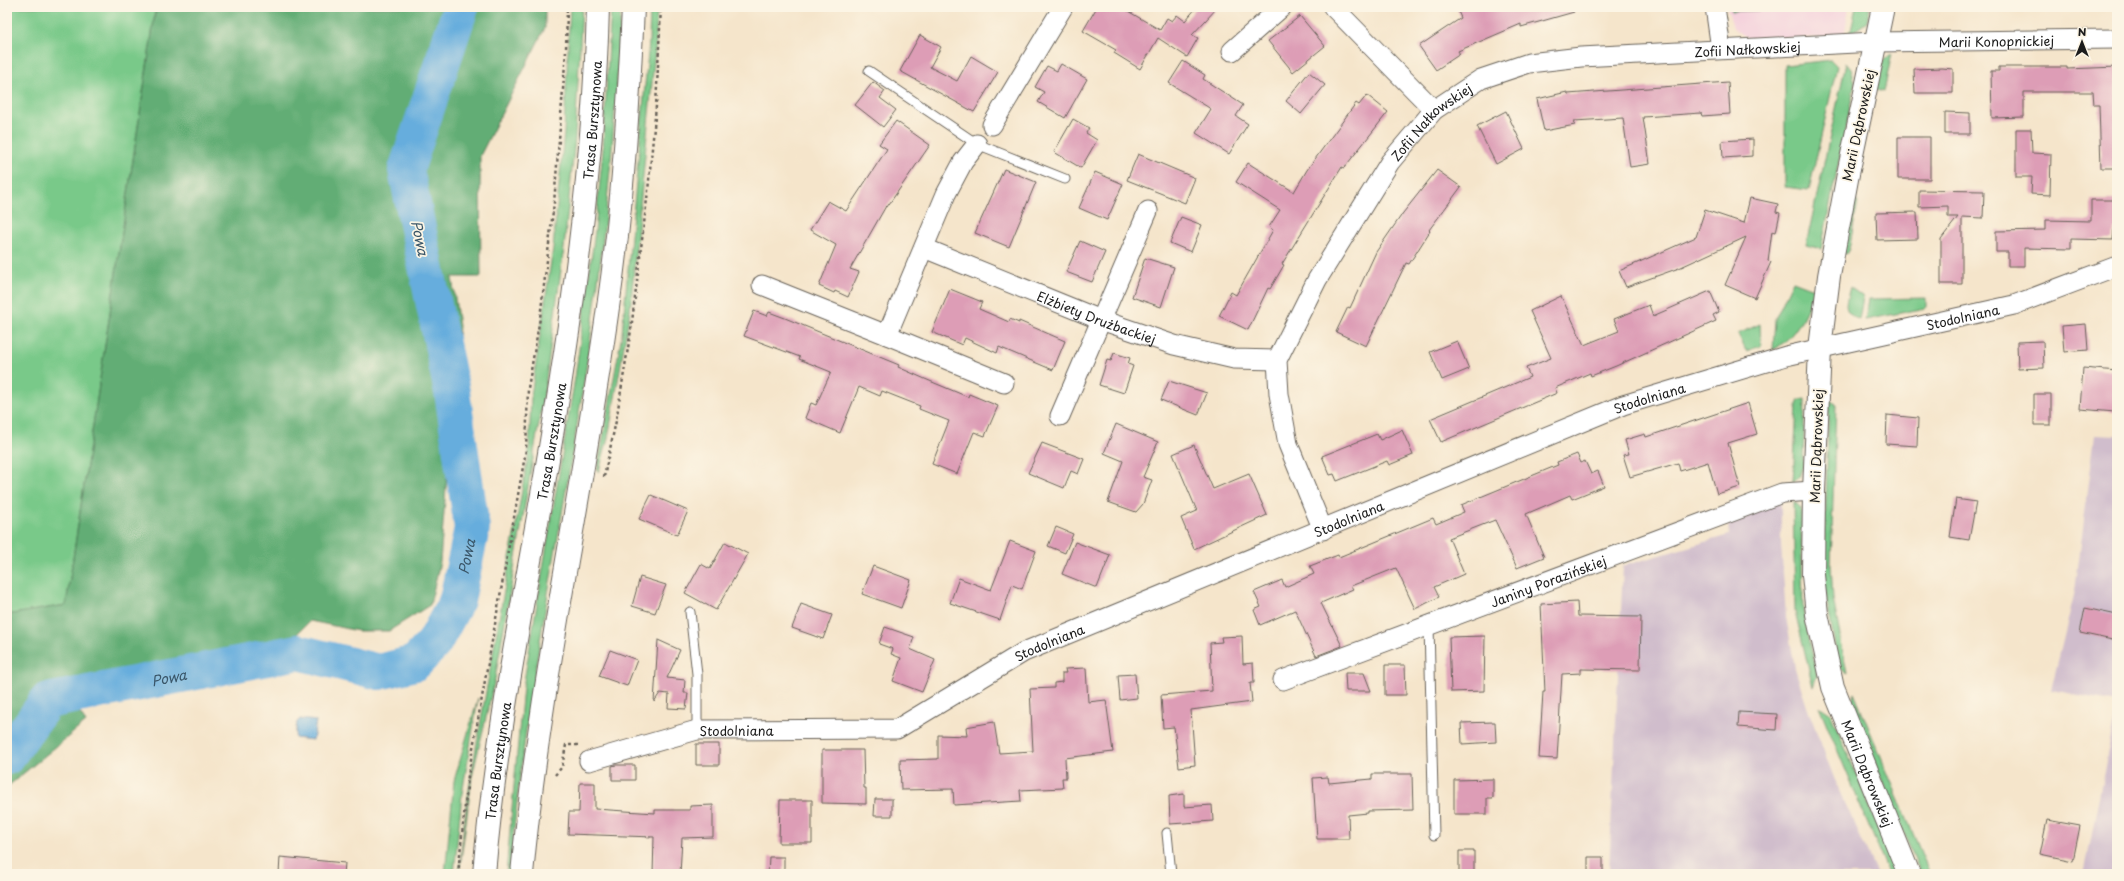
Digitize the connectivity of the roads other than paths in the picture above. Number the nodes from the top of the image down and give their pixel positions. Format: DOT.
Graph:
graph roads {
  1 [pos="598,7"];
  2 [pos="633,7"];
  3 [pos="1063,7"];
  4 [pos="1282,7"];
  5 [pos="1333,7"];
  6 [pos="1715,7"];
  7 [pos="1883,7"];
  8 [pos="2117,40"];
  9 [pos="1875,42"];
  10 [pos="1721,49"];
  11 [pos="1232,51"];
  12 [pos="869,71"];
  13 [pos="1434,110"];
  14 [pos="992,124"];
  15 [pos="977,144"];
  16 [pos="1065,180"];
  17 [pos="1148,211"];
  18 [pos="924,248"];
  19 [pos="2117,266"];
  20 [pos="762,285"];
  21 [pos="1101,320"];
  22 [pos="887,335"];
  23 [pos="1820,348"];
  24 [pos="1277,360"];
  25 [pos="1004,383"];
  26 [pos="1060,416"];
  27 [pos="1814,491"];
  28 [pos="1323,530"];
  29 [pos="690,612"];
  30 [pos="1429,625"];
  31 [pos="1283,680"];
  32 [pos="697,730"];
  33 [pos="590,761"];
  34 [pos="1167,833"];
  35 [pos="1434,835"];
  36 [pos="484,874"];
  37 [pos="522,874"];
  38 [pos="1171,874"];
  39 [pos="1909,874"];
  1 -- 36 [label="main road, Trasa Bursztynowa"];
  2 -- 37 [label="main road"];
  3 -- 14 [label="street"];
  4 -- 11 [label="street"];
  5 -- 13 [label="street"];
  6 -- 10 [label="street"];
  7 -- 9 [label="main road, Marii Dąbrowskiej"];
  8 -- 9 [label="street, Marii Konopnickiej"];
  9 -- 10 [label="street, Zofii Nałkowskiej"];
  9 -- 23 [label="main road, Marii Dąbrowskiej"];
  10 -- 13 [label="street, Zofii Nałkowskiej"];
  12 -- 15 [label="lane"];
  13 -- 24 [label="street, Zofii Nałkowskiej"];
  15 -- 16 [label="lane"];
  15 -- 18 [label="street"];
  17 -- 21 [label="street"];
  18 -- 21 [label="street, Elżbiety Drużbackiej"];
  18 -- 22 [label="street"];
  19 -- 23 [label="street, Stodolniana"];
  20 -- 22 [label="street"];
  21 -- 24 [label="street, Elżbiety Drużbackiej"];
  21 -- 26 [label="street"];
  22 -- 25 [label="street"];
  23 -- 27 [label="main road, Marii Dąbrowskiej"];
  23 -- 28 [label="street, Stodolniana"];
  24 -- 28 [label="street, Zofii Nałkowskiej"];
  27 -- 30 [label="street, Janiny Porazińskiej"];
  27 -- 39 [label="main road, Marii Dąbrowskiej"];
  28 -- 32 [label="street, Stodolniana"];
  29 -- 32 [label="lane"];
  30 -- 31 [label="street, Janiny Porazińskiej"];
  30 -- 35 [label="lane"];
  32 -- 33 [label="street, Stodolniana"];
  34 -- 38 [label="lane"];
}
